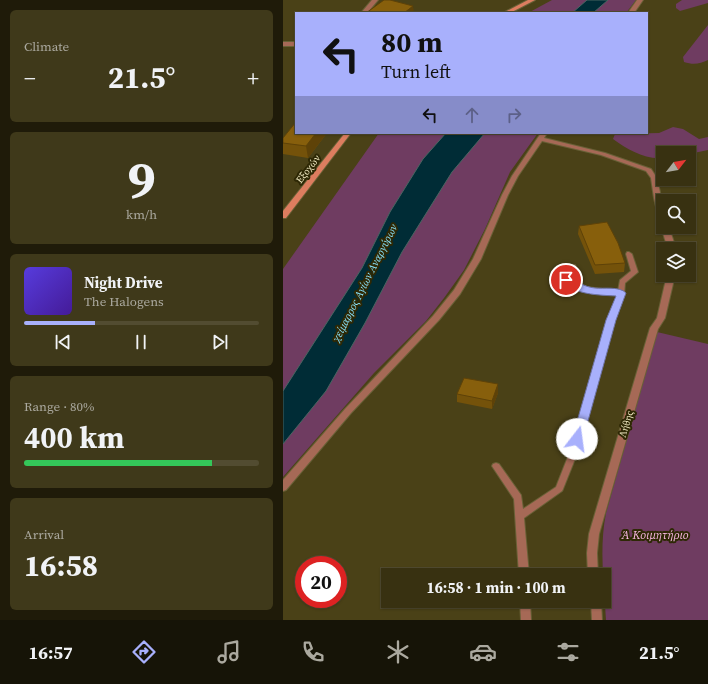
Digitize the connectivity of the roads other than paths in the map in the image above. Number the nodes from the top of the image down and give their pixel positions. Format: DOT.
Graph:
graph roads {
  1 [pos="375,0"];
  2 [pos="532,0"];
  3 [pos="640,0"];
  4 [pos="366,12"];
  5 [pos="508,12"];
  6 [pos="632,12"];
  7 [pos="283,44"];
  8 [pos="295,44"];
  9 [pos="347,134"];
  10 [pos="542,136"];
  11 [pos="656,194"];
  12 [pos="283,216"];
  13 [pos="629,254"];
  14 [pos="573,266"];
  15 [pos="669,282"];
  16 [pos="621,293"];
  17 [pos="496,466"];
  18 [pos="283,488"];
  19 [pos="520,516"];
  20 [pos="524,568"];
  21 [pos="593,568"];
  22 [pos="525,608"];
  23 [pos="596,608"];
  24 [pos="526,620"];
  25 [pos="597,620"];
  1 -- 4 [label="street"];
  2 -- 5 [label="main road"];
  3 -- 6 [label="street"];
  7 -- 8 [label="street"];
  9 -- 12 [label="main road, Εξοχών"];
  10 -- 11 [label="street"];
  10 -- 18 [label="street"];
  13 -- 16 [label="lane"];
  14 -- 16 [label="lane"];
  15 -- 21 [label="street, Λήθης"];
  16 -- 19 [label="lane"];
  17 -- 19 [label="lane"];
  19 -- 20 [label="lane"];
  22 -- 24 [label="lane"];
  23 -- 25 [label="street"];
}
